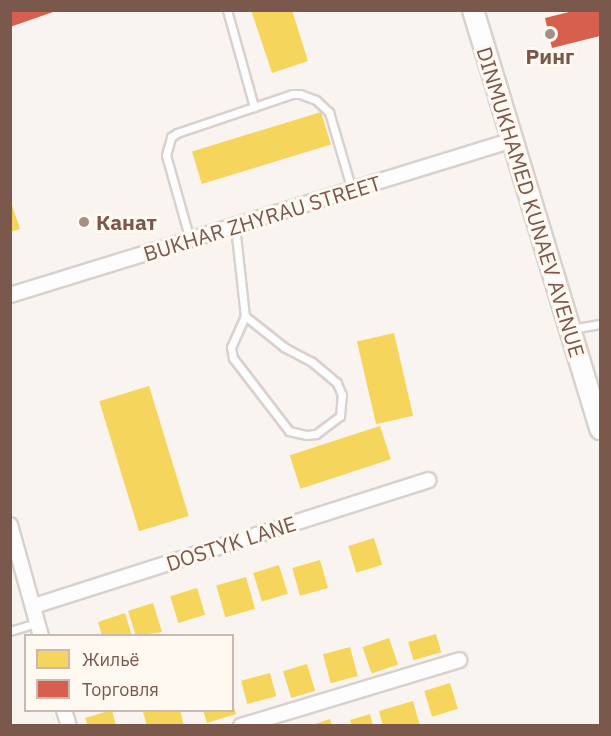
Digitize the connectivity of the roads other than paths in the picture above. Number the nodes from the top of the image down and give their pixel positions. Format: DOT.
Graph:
graph roads {
  1 [pos="226,10"];
  2 [pos="477,11"];
  3 [pos="254,107"];
  4 [pos="513,140"];
  5 [pos="352,190"];
  6 [pos="235,226"];
  7 [pos="190,240"];
  8 [pos="10,295"];
  9 [pos="244,316"];
  10 [pos="600,324"];
  11 [pos="568,329"];
  12 [pos="595,389"];
  13 [pos="600,429"];
  14 [pos="428,480"];
  15 [pos="10,525"];
  16 [pos="34,606"];
  17 [pos="39,629"];
  18 [pos="10,631"];
  19 [pos="459,660"];
  20 [pos="241,726"];
  1 -- 3 [label="lane"];
  2 -- 4 [label="street, DINMUKHAMED KUNAEV AVENUE"];
  3 -- 5 [label="lane"];
  3 -- 7 [label="lane"];
  4 -- 5 [label="street, BUKHAR ZHYRAU STREET"];
  4 -- 11 [label="street, DINMUKHAMED KUNAEV AVENUE"];
  5 -- 6 [label="street, BUKHAR ZHYRAU STREET"];
  6 -- 7 [label="street, BUKHAR ZHYRAU STREET"];
  6 -- 9 [label="lane"];
  7 -- 8 [label="street, BUKHAR ZHYRAU STREET"];
  9 -- 9 [label="lane"];
  10 -- 11 [label="lane"];
  11 -- 12 [label="street, DINMUKHAMED KUNAEV AVENUE"];
  12 -- 13 [label="street, DINMUKHAMED KUNAEV AVENUE"];
  14 -- 16 [label="street, DOSTYK LANE"];
  15 -- 16 [label="street"];
  16 -- 17 [label="street"];
  17 -- 18 [label="lane"];
  19 -- 20 [label="street"];
}
